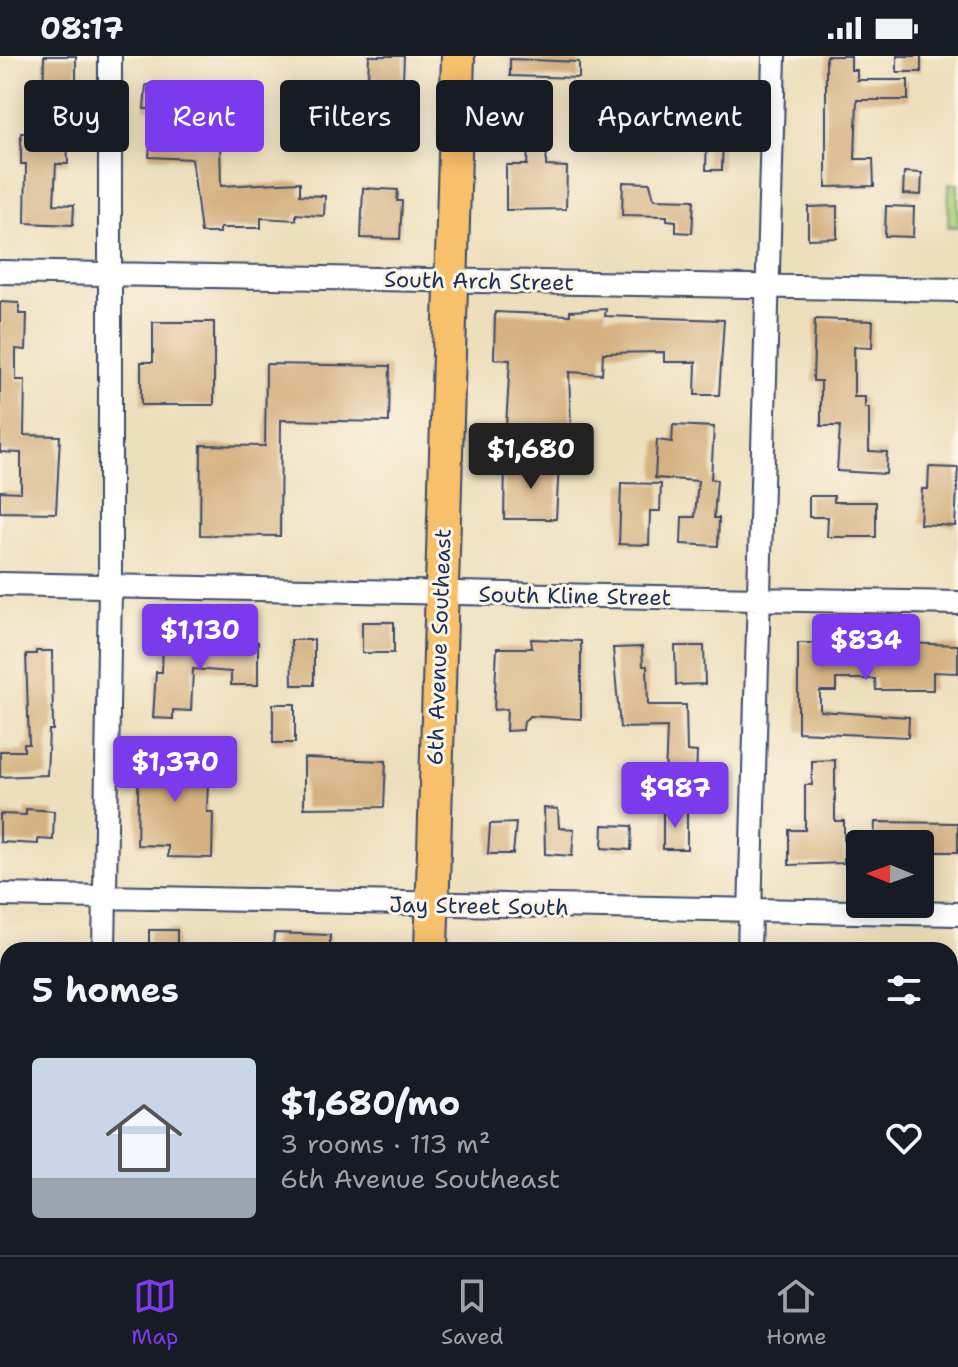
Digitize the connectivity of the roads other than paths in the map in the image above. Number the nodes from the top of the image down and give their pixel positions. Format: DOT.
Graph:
graph roads {
  1 [pos="110,56"];
  2 [pos="458,56"];
  3 [pos="774,56"];
  4 [pos="0,272"];
  5 [pos="111,274"];
  6 [pos="451,280"];
  7 [pos="767,286"];
  8 [pos="958,290"];
  9 [pos="0,584"];
  10 [pos="110,586"];
  11 [pos="441,593"];
  12 [pos="757,599"];
  13 [pos="958,603"];
  14 [pos="0,895"];
  15 [pos="104,896"];
  16 [pos="432,905"];
  17 [pos="750,911"];
  18 [pos="958,914"];
  19 [pos="104,942"];
  20 [pos="431,942"];
  21 [pos="749,942"];
  1 -- 5 [label="street"];
  2 -- 6 [label="highway, 6th Avenue Southeast"];
  3 -- 7 [label="street"];
  4 -- 5 [label="street, South Arch Street"];
  5 -- 6 [label="street, South Arch Street"];
  5 -- 10 [label="street"];
  6 -- 7 [label="street, South Arch Street"];
  6 -- 11 [label="highway, 6th Avenue Southeast"];
  7 -- 8 [label="street, South Arch Street"];
  7 -- 12 [label="street"];
  9 -- 10 [label="street, South Kline Street"];
  10 -- 11 [label="street, South Kline Street"];
  10 -- 15 [label="street"];
  11 -- 12 [label="street, South Kline Street"];
  11 -- 16 [label="highway, 6th Avenue Southeast"];
  12 -- 13 [label="street, South Kline Street"];
  12 -- 17 [label="street"];
  14 -- 15 [label="street, Jay Street South"];
  15 -- 16 [label="street, Jay Street South"];
  15 -- 19 [label="street"];
  16 -- 17 [label="street, Jay Street South"];
  16 -- 20 [label="highway, 6th Avenue Southeast"];
  17 -- 18 [label="street, Jay Street South"];
  17 -- 21 [label="street"];
}
